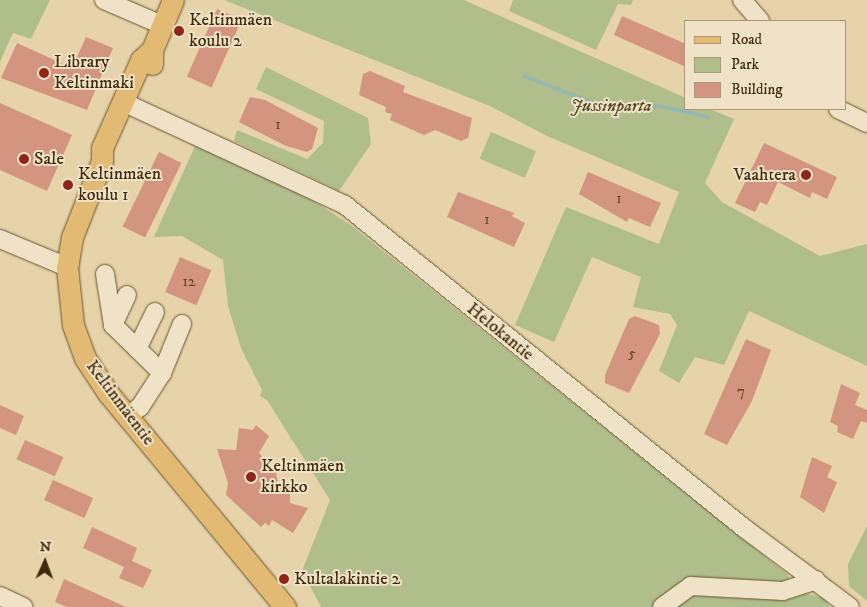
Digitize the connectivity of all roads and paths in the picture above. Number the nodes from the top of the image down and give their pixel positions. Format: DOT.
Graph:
graph roads {
  1 [pos="104,0"];
  2 [pos="174,0"];
  3 [pos="742,0"];
  4 [pos="759,20"];
  5 [pos="162,25"];
  6 [pos="128,104"];
  7 [pos="840,110"];
  8 [pos="867,123"];
  9 [pos="0,239"];
  10 [pos="67,268"];
  11 [pos="105,274"];
  12 [pos="127,295"];
  13 [pos="155,312"];
  14 [pos="182,324"];
  15 [pos="112,325"];
  16 [pos="138,349"];
  17 [pos="162,373"];
  18 [pos="127,416"];
  19 [pos="816,580"];
  20 [pos="0,596"];
  21 [pos="24,607"];
  22 [pos="285,607"];
  23 [pos="662,607"];
  24 [pos="850,607"];
  1 -- 5 [label="street"];
  2 -- 5 [label="main road, Keltinmäentie"];
  3 -- 4 [label="street"];
  5 -- 6 [label="main road, Keltinmäentie"];
  6 -- 10 [label="main road, Keltinmäentie"];
  6 -- 19 [label="street, Helokantie"];
  7 -- 8 [label="street"];
  9 -- 10 [label="street"];
  10 -- 18 [label="main road, Keltinmäentie"];
  11 -- 15 [label="street"];
  12 -- 15 [label="street"];
  13 -- 16 [label="street"];
  14 -- 17 [label="street"];
  15 -- 16 [label="street"];
  16 -- 17 [label="street"];
  17 -- 18 [label="street"];
  18 -- 22 [label="main road, Keltinmäentie"];
  19 -- 23 [label="street"];
  19 -- 24 [label="street, Helokantie"];
  20 -- 21 [label="street"];
}
